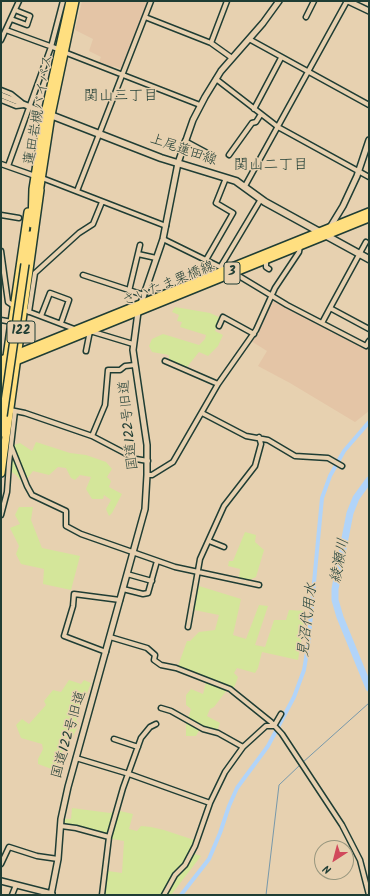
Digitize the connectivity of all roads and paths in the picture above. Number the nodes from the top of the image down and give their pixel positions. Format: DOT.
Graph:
graph roads {
  1 [pos="19,1"];
  2 [pos="63,1"];
  3 [pos="70,1"];
  4 [pos="75,1"];
  5 [pos="151,1"];
  6 [pos="227,1"];
  7 [pos="279,1"];
  8 [pos="314,1"];
  9 [pos="348,1"];
  10 [pos="15,10"];
  11 [pos="369,11"];
  12 [pos="145,17"];
  13 [pos="306,17"];
  14 [pos="11,19"];
  15 [pos="6,30"];
  16 [pos="249,39"];
  17 [pos="1,40"];
  18 [pos="211,43"];
  19 [pos="58,49"];
  20 [pos="232,58"];
  21 [pos="281,58"];
  22 [pos="308,72"];
  23 [pos="122,75"];
  24 [pos="216,79"];
  25 [pos="1,90"];
  26 [pos="1,95"];
  27 [pos="1,100"];
  28 [pos="200,105"];
  29 [pos="369,105"];
  30 [pos="26,106"];
  31 [pos="254,109"];
  32 [pos="48,114"];
  33 [pos="261,114"];
  34 [pos="278,127"];
  35 [pos="99,134"];
  36 [pos="369,140"];
  37 [pos="185,141"];
  38 [pos="229,155"];
  39 [pos="213,156"];
  40 [pos="178,163"];
  41 [pos="1,164"];
  42 [pos="8,166"];
  43 [pos="359,172"];
  44 [pos="38,177"];
  45 [pos="369,177"];
  46 [pos="226,178"];
  47 [pos="245,186"];
  48 [pos="36,190"];
  49 [pos="77,191"];
  50 [pos="261,199"];
  51 [pos="102,202"];
  52 [pos="369,212"];
  53 [pos="1,215"];
  54 [pos="19,218"];
  55 [pos="369,218"];
  56 [pos="166,226"];
  57 [pos="325,232"];
  58 [pos="163,239"];
  59 [pos="366,242"];
  60 [pos="140,245"];
  61 [pos="300,246"];
  62 [pos="1,252"];
  63 [pos="138,254"];
  64 [pos="360,254"];
  65 [pos="156,258"];
  66 [pos="369,259"];
  67 [pos="206,260"];
  68 [pos="266,260"];
  69 [pos="222,269"];
  70 [pos="269,269"];
  71 [pos="234,272"];
  72 [pos="83,275"];
  73 [pos="129,290"];
  74 [pos="144,295"];
  75 [pos="271,296"];
  76 [pos="14,306"];
  77 [pos="330,308"];
  78 [pos="139,309"];
  79 [pos="27,311"];
  80 [pos="41,316"];
  81 [pos="1,320"];
  82 [pos="12,322"];
  83 [pos="322,322"];
  84 [pos="61,323"];
  85 [pos="219,326"];
  86 [pos="78,330"];
  87 [pos="369,330"];
  88 [pos="90,332"];
  89 [pos="254,334"];
  90 [pos="369,341"];
  91 [pos="133,344"];
  92 [pos="86,351"];
  93 [pos="18,352"];
  94 [pos="17,361"];
  95 [pos="165,361"];
  96 [pos="4,362"];
  97 [pos="135,365"];
  98 [pos="218,384"];
  99 [pos="1,398"];
  100 [pos="12,410"];
  101 [pos="202,414"];
  102 [pos="1,433"];
  103 [pos="92,436"];
  104 [pos="259,437"];
  105 [pos="12,446"];
  106 [pos="148,461"];
  107 [pos="340,465"];
  108 [pos="1,473"];
  109 [pos="147,475"];
  110 [pos="1,515"];
  111 [pos="209,541"];
  112 [pos="224,547"];
  113 [pos="134,553"];
  114 [pos="157,562"];
  115 [pos="197,573"];
  116 [pos="127,574"];
  117 [pos="152,581"];
  118 [pos="260,585"];
  119 [pos="123,589"];
  120 [pos="120,600"];
  121 [pos="188,627"];
  122 [pos="110,637"];
  123 [pos="106,652"];
  124 [pos="161,708"];
  125 [pos="281,714"];
  126 [pos="156,724"];
  127 [pos="275,727"];
  128 [pos="114,739"];
  129 [pos="138,747"];
  130 [pos="243,747"];
  131 [pos="76,758"];
  132 [pos="129,774"];
  133 [pos="210,803"];
  134 [pos="61,826"];
  135 [pos="109,837"];
  136 [pos="58,859"];
  137 [pos="1,864"];
  138 [pos="1,881"];
  139 [pos="16,885"];
  140 [pos="12,895"];
  141 [pos="52,895"];
  142 [pos="102,895"];
  143 [pos="164,895"];
  144 [pos="369,895"];
  1 -- 10 [label="street"];
  2 -- 19 [label="street"];
  3 -- 19 [label="main road, 蓮田岩槻バイパス / 122"];
  4 -- 19 [label="main road, 蓮田岩槻バイパス / 122"];
  5 -- 12 [label="street"];
  6 -- 18 [label="street"];
  7 -- 16 [label="street, 国道122号旧道"];
  8 -- 13 [label="street"];
  9 -- 11 [label="street"];
  9 -- 22 [label="street"];
  10 -- 14 [label="street"];
  10 -- 14 [label="street"];
  12 -- 18 [label="street"];
  12 -- 23 [label="street"];
  14 -- 15 [label="street"];
  15 -- 17 [label="street"];
  15 -- 19 [label="street"];
  16 -- 20 [label="street, 国道122号旧道"];
  16 -- 21 [label="street"];
  18 -- 20 [label="street"];
  19 -- 23 [label="street"];
  19 -- 30 [label="street"];
  19 -- 32 [label="main road, 蓮田岩槻バイパス / 122"];
  20 -- 24 [label="street, 国道122号旧道"];
  21 -- 22 [label="street"];
  21 -- 31 [label="street"];
  22 -- 29 [label="street"];
  22 -- 34 [label="street"];
  23 -- 28 [label="street"];
  23 -- 35 [label="street"];
  24 -- 28 [label="street, 国道122号旧道"];
  24 -- 31 [label="street"];
  25 -- 30 [label="street"];
  26 -- 30 [label="street"];
  27 -- 30 [label="street"];
  28 -- 37 [label="street, 国道122号旧道"];
  30 -- 32 [label="street"];
  30 -- 42 [label="street"];
  31 -- 33 [label="street"];
  32 -- 35 [label="main road, 上尾蓮田線"];
  32 -- 44 [label="main road, 蓮田岩槻バイパス / 122"];
  33 -- 34 [label="street"];
  33 -- 38 [label="street"];
  34 -- 43 [label="street"];
  34 -- 47 [label="street"];
  35 -- 40 [label="main road, 上尾蓮田線"];
  35 -- 49 [label="street"];
  36 -- 43 [label="street"];
  37 -- 39 [label="street"];
  37 -- 40 [label="street, 国道122号旧道"];
  40 -- 46 [label="main road, 上尾蓮田線"];
  40 -- 56 [label="street, 国道122号旧道"];
  41 -- 42 [label="street"];
  42 -- 44 [label="street"];
  43 -- 45 [label="street"];
  43 -- 57 [label="street"];
  44 -- 48 [label="main road, 蓮田岩槻バイパス / 122"];
  44 -- 49 [label="street"];
  46 -- 47 [label="main road, 上尾蓮田線"];
  46 -- 67 [label="street"];
  47 -- 50 [label="main road, 上尾蓮田線"];
  48 -- 76 [label="main road, 122"];
  48 -- 79 [label="main road, 122"];
  48 -- 102 [label="main road, 蓮田岩槻バイパス / 122, bridge"];
  49 -- 51 [label="street"];
  50 -- 57 [label="main road, 上尾蓮田線"];
  50 -- 69 [label="street"];
  51 -- 56 [label="street"];
  51 -- 79 [label="street"];
  52 -- 57 [label="main road, さいたま栗橋線 / 3"];
  53 -- 54 [label="street"];
  55 -- 57 [label="main road, さいたま栗橋線 / 3"];
  56 -- 58 [label="street, 国道122号旧道"];
  57 -- 61 [label="main road, さいたま栗橋線 / 3"];
  57 -- 64 [label="main road, 上尾蓮田線"];
  57 -- 69 [label="main road, さいたま栗橋線 / 3"];
  58 -- 65 [label="street, 国道122号旧道"];
  58 -- 67 [label="street"];
  59 -- 64 [label="street"];
  60 -- 63 [label="street"];
  61 -- 68 [label="main road, さいたま栗橋線 / 3"];
  61 -- 75 [label="street"];
  62 -- 76 [label="street"];
  63 -- 65 [label="street"];
  63 -- 73 [label="street"];
  64 -- 66 [label="main road, 上尾蓮田線"];
  64 -- 77 [label="street"];
  65 -- 74 [label="street, 国道122号旧道"];
  67 -- 69 [label="street"];
  68 -- 70 [label="street"];
  68 -- 71 [label="main road, さいたま栗橋線 / 3"];
  69 -- 78 [label="main road, さいたま栗橋線 / 3"];
  71 -- 75 [label="street"];
  71 -- 78 [label="main road, さいたま栗橋線 / 3"];
  72 -- 73 [label="street"];
  73 -- 74 [label="street"];
  74 -- 78 [label="street, 国道122号旧道"];
  75 -- 83 [label="street"];
  75 -- 89 [label="street"];
  76 -- 82 [label="main road, 122"];
  77 -- 83 [label="street"];
  77 -- 87 [label="street"];
  78 -- 86 [label="main road, さいたま栗橋線 / 3"];
  78 -- 88 [label="main road, さいたま栗橋線 / 3"];
  78 -- 91 [label="street, 国道122号旧道"];
  79 -- 80 [label="street"];
  79 -- 93 [label="main road, 122"];
  80 -- 84 [label="street"];
  80 -- 84 [label="street"];
  81 -- 82 [label="street"];
  82 -- 96 [label="main road, 122"];
  83 -- 90 [label="street"];
  84 -- 86 [label="street"];
  85 -- 89 [label="street"];
  86 -- 93 [label="main road, さいたま栗橋線 / 3"];
  88 -- 91 [label="street"];
  88 -- 92 [label="street"];
  88 -- 94 [label="main road, さいたま栗橋線 / 3"];
  89 -- 98 [label="street"];
  91 -- 97 [label="street, 国道122号旧道"];
  93 -- 94 [label="main road, 122"];
  93 -- 96 [label="main road, さいたま栗橋線 / 3"];
  94 -- 96 [label="main road, さいたま栗橋線 / 3"];
  94 -- 100 [label="main road, 122"];
  95 -- 98 [label="street"];
  96 -- 99 [label="main road, 122"];
  97 -- 103 [label="street"];
  97 -- 106 [label="street, 国道122号旧道"];
  98 -- 101 [label="street"];
  100 -- 103 [label="street"];
  100 -- 105 [label="street"];
  100 -- 108 [label="main road, 122"];
  101 -- 104 [label="street"];
  101 -- 109 [label="street"];
  103 -- 106 [label="street"];
  104 -- 107 [label="street"];
  104 -- 111 [label="street"];
  105 -- 110 [label="street"];
  105 -- 113 [label="street"];
  106 -- 109 [label="street, 国道122号旧道"];
  109 -- 113 [label="street, 国道122号旧道"];
  111 -- 112 [label="street"];
  111 -- 115 [label="street"];
  113 -- 114 [label="street"];
  113 -- 116 [label="street, 国道122号旧道"];
  114 -- 115 [label="street"];
  114 -- 117 [label="street"];
  115 -- 118 [label="street"];
  115 -- 121 [label="street"];
  116 -- 117 [label="street"];
  116 -- 119 [label="street, 国道122号旧道"];
  117 -- 119 [label="street"];
  119 -- 120 [label="street, 国道122号旧道"];
  120 -- 122 [label="street, 国道122号旧道"];
  120 -- 123 [label="street"];
  122 -- 123 [label="street, 国道122号旧道"];
  122 -- 127 [label="street"];
  123 -- 131 [label="street, 国道122号旧道"];
  124 -- 130 [label="street"];
  125 -- 127 [label="street"];
  126 -- 129 [label="street"];
  127 -- 130 [label="street"];
  127 -- 144 [label="street"];
  128 -- 129 [label="street"];
  129 -- 132 [label="street"];
  130 -- 133 [label="street"];
  131 -- 132 [label="street"];
  131 -- 134 [label="street, 国道122号旧道"];
  132 -- 133 [label="street"];
  132 -- 135 [label="street"];
  133 -- 143 [label="street"];
  134 -- 135 [label="street"];
  134 -- 136 [label="street, 国道122号旧道"];
  135 -- 142 [label="street"];
  136 -- 137 [label="street"];
  136 -- 141 [label="street, 国道122号旧道"];
  138 -- 139 [label="street"];
  139 -- 140 [label="street"];
  139 -- 141 [label="street"];
}
